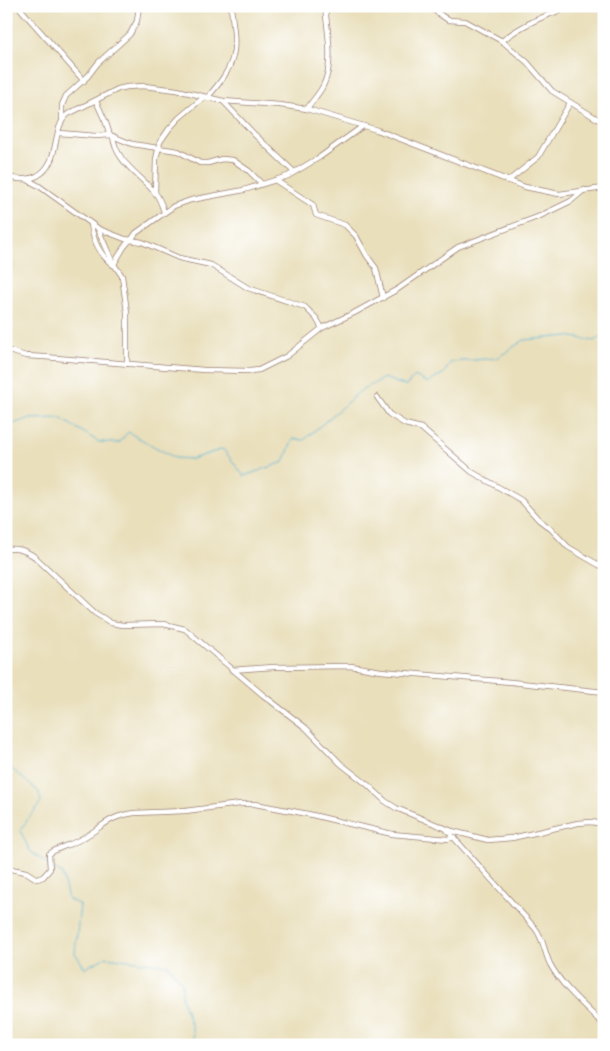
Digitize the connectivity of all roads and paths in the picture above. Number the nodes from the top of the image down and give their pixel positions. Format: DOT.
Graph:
graph roads {
  1 [pos="18,6"];
  2 [pos="139,6"];
  3 [pos="231,6"];
  4 [pos="325,6"];
  5 [pos="428,6"];
  6 [pos="572,6"];
  7 [pos="502,42"];
  8 [pos="84,81"];
  9 [pos="206,98"];
  10 [pos="96,101"];
  11 [pos="223,101"];
  12 [pos="570,103"];
  13 [pos="307,109"];
  14 [pos="62,118"];
  15 [pos="604,123"];
  16 [pos="363,126"];
  17 [pos="59,132"];
  18 [pos="111,136"];
  19 [pos="158,148"];
  20 [pos="294,172"];
  21 [pos="6,176"];
  22 [pos="12,178"];
  23 [pos="26,180"];
  24 [pos="275,180"];
  25 [pos="6,181"];
  26 [pos="508,181"];
  27 [pos="261,183"];
  28 [pos="604,188"];
  29 [pos="585,189"];
  30 [pos="155,194"];
  31 [pos="164,212"];
  32 [pos="90,224"];
  33 [pos="97,227"];
  34 [pos="131,240"];
  35 [pos="115,266"];
  36 [pos="383,298"];
  37 [pos="322,328"];
  38 [pos="6,350"];
  39 [pos="127,364"];
  40 [pos="377,397"];
  41 [pos="6,548"];
  42 [pos="604,568"];
  43 [pos="232,670"];
  44 [pos="604,692"];
  45 [pos="604,824"];
  46 [pos="443,827"];
  47 [pos="454,837"];
  48 [pos="6,868"];
  49 [pos="604,1025"];
  1 -- 8 [label="street"];
  2 -- 8 [label="street"];
  3 -- 9 [label="street"];
  4 -- 13 [label="street"];
  5 -- 7 [label="street"];
  6 -- 7 [label="street"];
  7 -- 12 [label="street"];
  8 -- 14 [label="street"];
  9 -- 10 [label="street"];
  9 -- 11 [label="street"];
  9 -- 19 [label="street"];
  10 -- 14 [label="street"];
  10 -- 18 [label="street"];
  11 -- 13 [label="street"];
  11 -- 20 [label="street"];
  12 -- 15 [label="street"];
  12 -- 26 [label="street"];
  13 -- 16 [label="street"];
  14 -- 17 [label="street"];
  16 -- 20 [label="street"];
  16 -- 26 [label="street"];
  17 -- 18 [label="street"];
  17 -- 23 [label="street"];
  18 -- 19 [label="street"];
  18 -- 30 [label="street"];
  19 -- 27 [label="street"];
  19 -- 30 [label="street"];
  20 -- 24 [label="street"];
  21 -- 22 [label="street"];
  22 -- 23 [label="street"];
  22 -- 25 [label="street"];
  23 -- 32 [label="street"];
  24 -- 27 [label="street"];
  24 -- 36 [label="street"];
  26 -- 29 [label="street"];
  27 -- 31 [label="street"];
  28 -- 29 [label="street"];
  29 -- 36 [label="street"];
  30 -- 31 [label="street"];
  31 -- 34 [label="street"];
  32 -- 33 [label="street"];
  32 -- 35 [label="street"];
  33 -- 34 [label="street"];
  33 -- 35 [label="street"];
  34 -- 35 [label="street"];
  34 -- 37 [label="street"];
  35 -- 39 [label="street"];
  36 -- 37 [label="street"];
  37 -- 39 [label="street"];
  38 -- 39 [label="street"];
  40 -- 42 [label="street"];
  41 -- 43 [label="street"];
  43 -- 44 [label="street"];
  43 -- 46 [label="street"];
  45 -- 46 [label="street"];
  46 -- 47 [label="street"];
  47 -- 48 [label="street"];
  47 -- 49 [label="street"];
}
